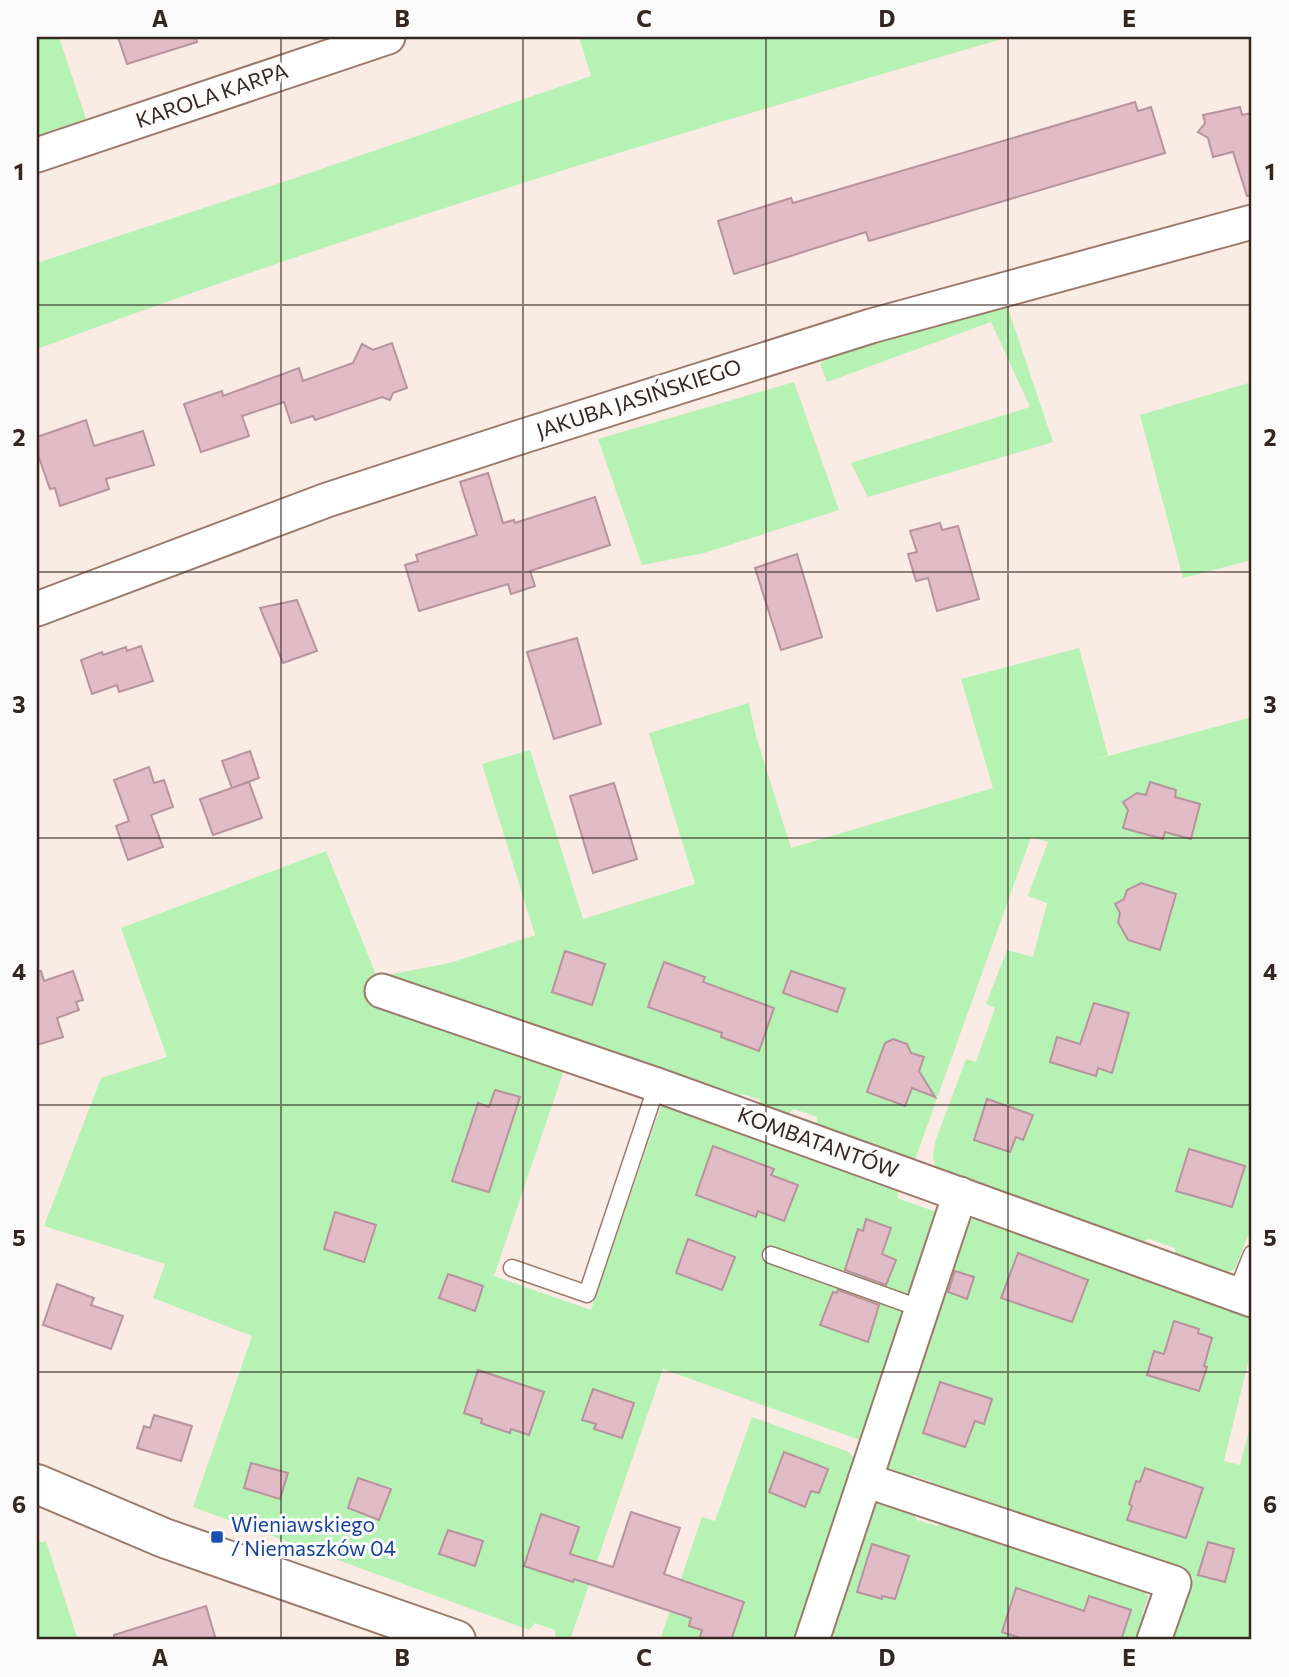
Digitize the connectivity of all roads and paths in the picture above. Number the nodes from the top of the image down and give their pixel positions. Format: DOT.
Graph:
graph roads {
  1 [pos="388,37"];
  2 [pos="37,155"];
  3 [pos="1252,222"];
  4 [pos="37,609"];
  5 [pos="382,991"];
  6 [pos="657,1086"];
  7 [pos="960,1194"];
  8 [pos="1252,1254"];
  9 [pos="771,1255"];
  10 [pos="512,1268"];
  11 [pos="1244,1297"];
  12 [pos="922,1309"];
  13 [pos="865,1480"];
  14 [pos="37,1484"];
  15 [pos="456,1640"];
  16 [pos="812,1640"];
  17 [pos="1154,1640"];
  1 -- 2 [label="street, KAROLA KARPA"];
  3 -- 4 [label="street, JAKUBA JASIŃSKIEGO"];
  5 -- 6 [label="street, KOMBATANTÓW"];
  6 -- 7 [label="street, KOMBATANTÓW"];
  6 -- 10 [label="lane"];
  7 -- 11 [label="street, KOMBATANTÓW"];
  7 -- 12 [label="street"];
  8 -- 11 [label="lane"];
  9 -- 12 [label="lane"];
  12 -- 13 [label="street"];
  13 -- 16 [label="street"];
  13 -- 17 [label="street"];
  14 -- 15 [label="street"];
}
